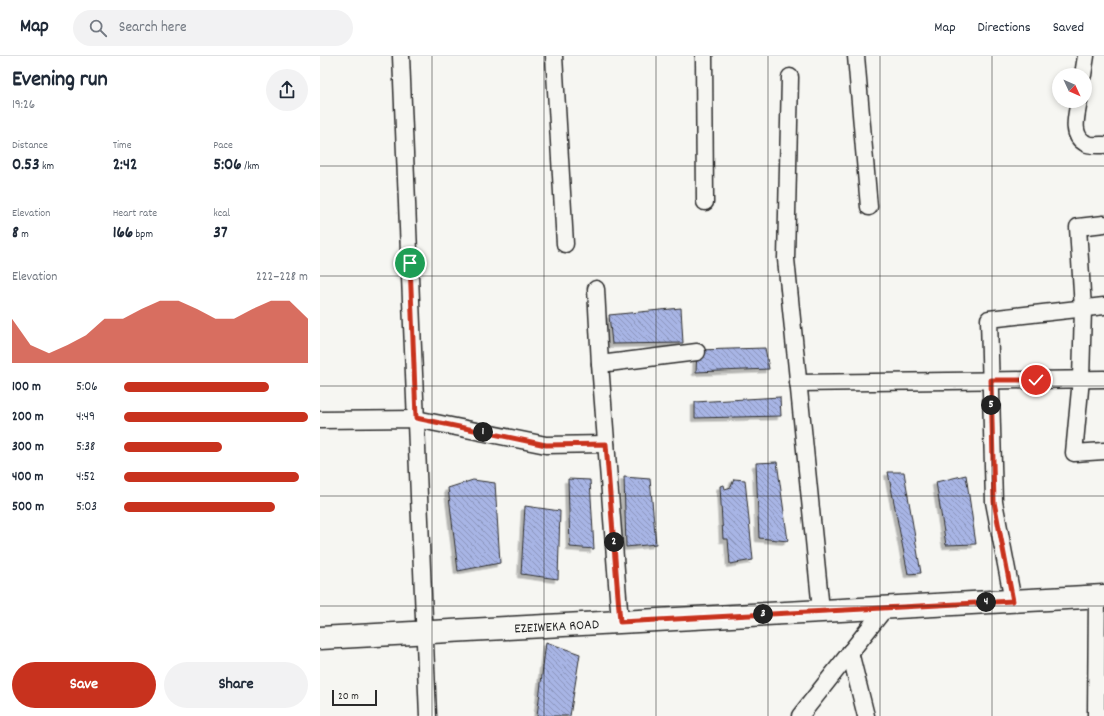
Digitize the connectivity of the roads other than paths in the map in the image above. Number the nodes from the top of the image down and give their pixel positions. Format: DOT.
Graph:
graph roads {
  1 [pos="401,56"];
  2 [pos="554,56"];
  3 [pos="704,56"];
  4 [pos="856,56"];
  5 [pos="1086,56"];
  6 [pos="1084,68"];
  7 [pos="790,77"];
  8 [pos="1078,108"];
  9 [pos="1104,145"];
  10 [pos="705,202"];
  11 [pos="869,207"];
  12 [pos="1104,224"];
  13 [pos="565,244"];
  14 [pos="596,289"];
  15 [pos="1104,306"];
  16 [pos="1083,309"];
  17 [pos="697,352"];
  18 [pos="600,364"];
  19 [pos="1081,379"];
  20 [pos="1104,379"];
  21 [pos="991,380"];
  22 [pos="798,383"];
  23 [pos="416,418"];
  24 [pos="320,420"];
  25 [pos="606,444"];
  26 [pos="1104,451"];
  27 [pos="1101,596"];
  28 [pos="1013,601"];
  29 [pos="886,607"];
  30 [pos="820,610"];
  31 [pos="620,622"];
  32 [pos="425,632"];
  33 [pos="320,638"];
  34 [pos="850,652"];
  35 [pos="428,716"];
  36 [pos="800,716"];
  37 [pos="866,716"];
  38 [pos="1096,716"];
  1 -- 23 [label="street"];
  2 -- 13 [label="street"];
  3 -- 10 [label="street"];
  4 -- 11 [label="street"];
  5 -- 6 [label="street"];
  7 -- 22 [label="street"];
  8 -- 9 [label="street"];
  12 -- 16 [label="street"];
  14 -- 18 [label="street"];
  15 -- 16 [label="street"];
  16 -- 19 [label="street"];
  16 -- 21 [label="street"];
  17 -- 18 [label="street"];
  18 -- 25 [label="street"];
  19 -- 20 [label="street"];
  19 -- 21 [label="street"];
  19 -- 26 [label="street"];
  21 -- 22 [label="street"];
  21 -- 28 [label="street"];
  22 -- 30 [label="street"];
  23 -- 24 [label="street"];
  23 -- 25 [label="street"];
  23 -- 32 [label="street"];
  25 -- 31 [label="street"];
  27 -- 28 [label="main road, EZEIWEKA ROAD"];
  27 -- 38 [label="street"];
  28 -- 29 [label="main road, EZEIWEKA ROAD"];
  29 -- 30 [label="main road, EZEIWEKA ROAD"];
  29 -- 34 [label="street"];
  30 -- 31 [label="main road, EZEIWEKA ROAD"];
  31 -- 32 [label="main road, EZEIWEKA ROAD"];
  32 -- 33 [label="main road, EZEIWEKA ROAD"];
  32 -- 35 [label="street"];
  34 -- 36 [label="street"];
  34 -- 37 [label="street"];
}
